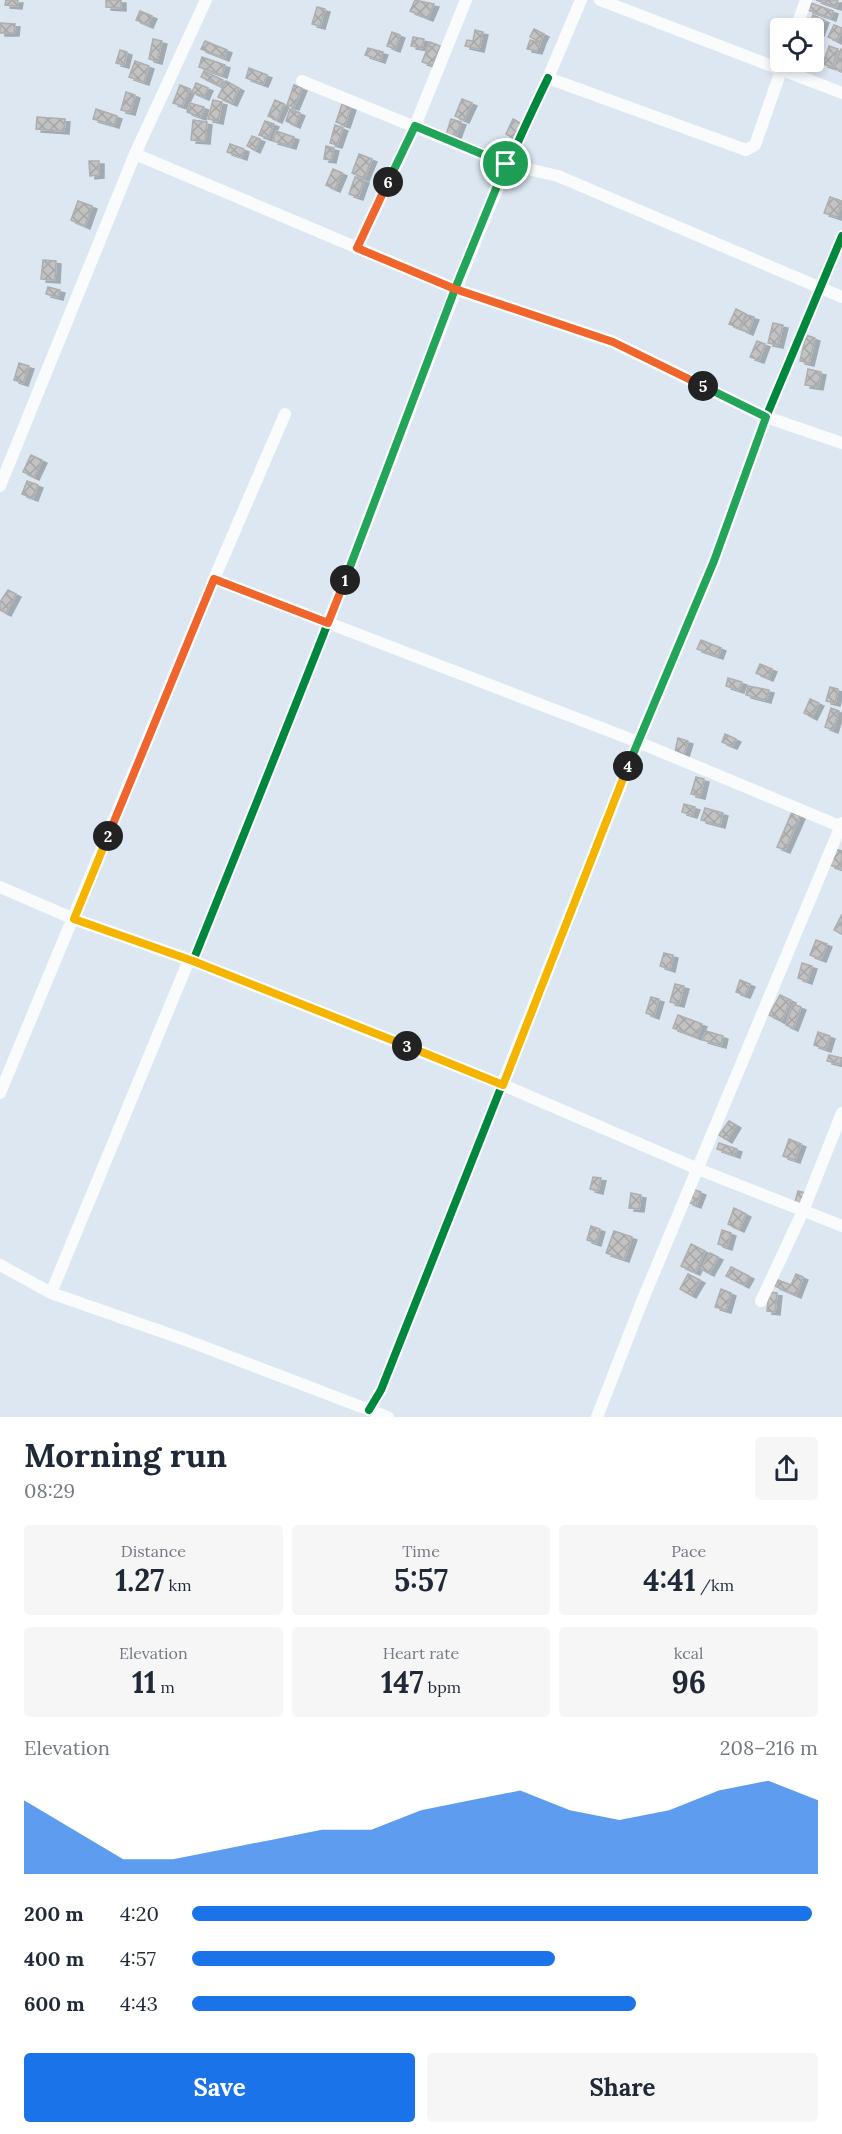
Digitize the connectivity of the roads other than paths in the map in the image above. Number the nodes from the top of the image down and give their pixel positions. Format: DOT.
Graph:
graph roads {
  1 [pos="206,0"];
  2 [pos="466,0"];
  3 [pos="581,0"];
  4 [pos="600,0"];
  5 [pos="806,0"];
  6 [pos="800,18"];
  7 [pos="770,60"];
  8 [pos="779,72"];
  9 [pos="799,72"];
  10 [pos="548,78"];
  11 [pos="302,81"];
  12 [pos="842,93"];
  13 [pos="415,126"];
  14 [pos="135,154"];
  15 [pos="506,164"];
  16 [pos="842,236"];
  17 [pos="357,248"];
  18 [pos="820,288"];
  19 [pos="455,289"];
  20 [pos="842,297"];
  21 [pos="285,414"];
  22 [pos="766,417"];
  23 [pos="842,443"];
  24 [pos="0,486"];
  25 [pos="214,579"];
  26 [pos="328,623"];
  27 [pos="638,742"];
  28 [pos="841,826"];
  29 [pos="0,887"];
  30 [pos="74,919"];
  31 [pos="191,961"];
  32 [pos="503,1085"];
  33 [pos="0,1093"];
  34 [pos="842,1113"];
  35 [pos="698,1169"];
  36 [pos="803,1211"];
  37 [pos="842,1226"];
  38 [pos="0,1265"];
  39 [pos="51,1293"];
  40 [pos="761,1301"];
  41 [pos="369,1410"];
  42 [pos="388,1417"];
  43 [pos="597,1417"];
  1 -- 14 [label="street"];
  2 -- 13 [label="street"];
  3 -- 10 [label="street"];
  4 -- 7 [label="street"];
  5 -- 6 [label="street"];
  8 -- 10 [label="street"];
  9 -- 12 [label="street"];
  10 -- 15 [label="street"];
  11 -- 13 [label="street"];
  13 -- 15 [label="street"];
  13 -- 17 [label="street"];
  14 -- 17 [label="street"];
  14 -- 24 [label="street"];
  15 -- 18 [label="street"];
  15 -- 19 [label="street"];
  16 -- 18 [label="street"];
  17 -- 19 [label="street"];
  18 -- 20 [label="street"];
  18 -- 22 [label="street"];
  19 -- 22 [label="street"];
  19 -- 26 [label="street"];
  21 -- 25 [label="street"];
  22 -- 23 [label="street"];
  22 -- 27 [label="street"];
  25 -- 26 [label="street"];
  25 -- 30 [label="street"];
  26 -- 27 [label="street"];
  26 -- 31 [label="street"];
  27 -- 28 [label="street"];
  27 -- 32 [label="street"];
  28 -- 35 [label="street"];
  29 -- 30 [label="street"];
  30 -- 31 [label="street"];
  30 -- 33 [label="street"];
  31 -- 32 [label="street"];
  31 -- 39 [label="street"];
  32 -- 35 [label="street"];
  32 -- 41 [label="street"];
  34 -- 36 [label="street"];
  35 -- 36 [label="street"];
  35 -- 43 [label="street"];
  36 -- 37 [label="street"];
  36 -- 40 [label="street"];
  38 -- 39 [label="street"];
  39 -- 41 [label="street"];
  41 -- 42 [label="street"];
}
